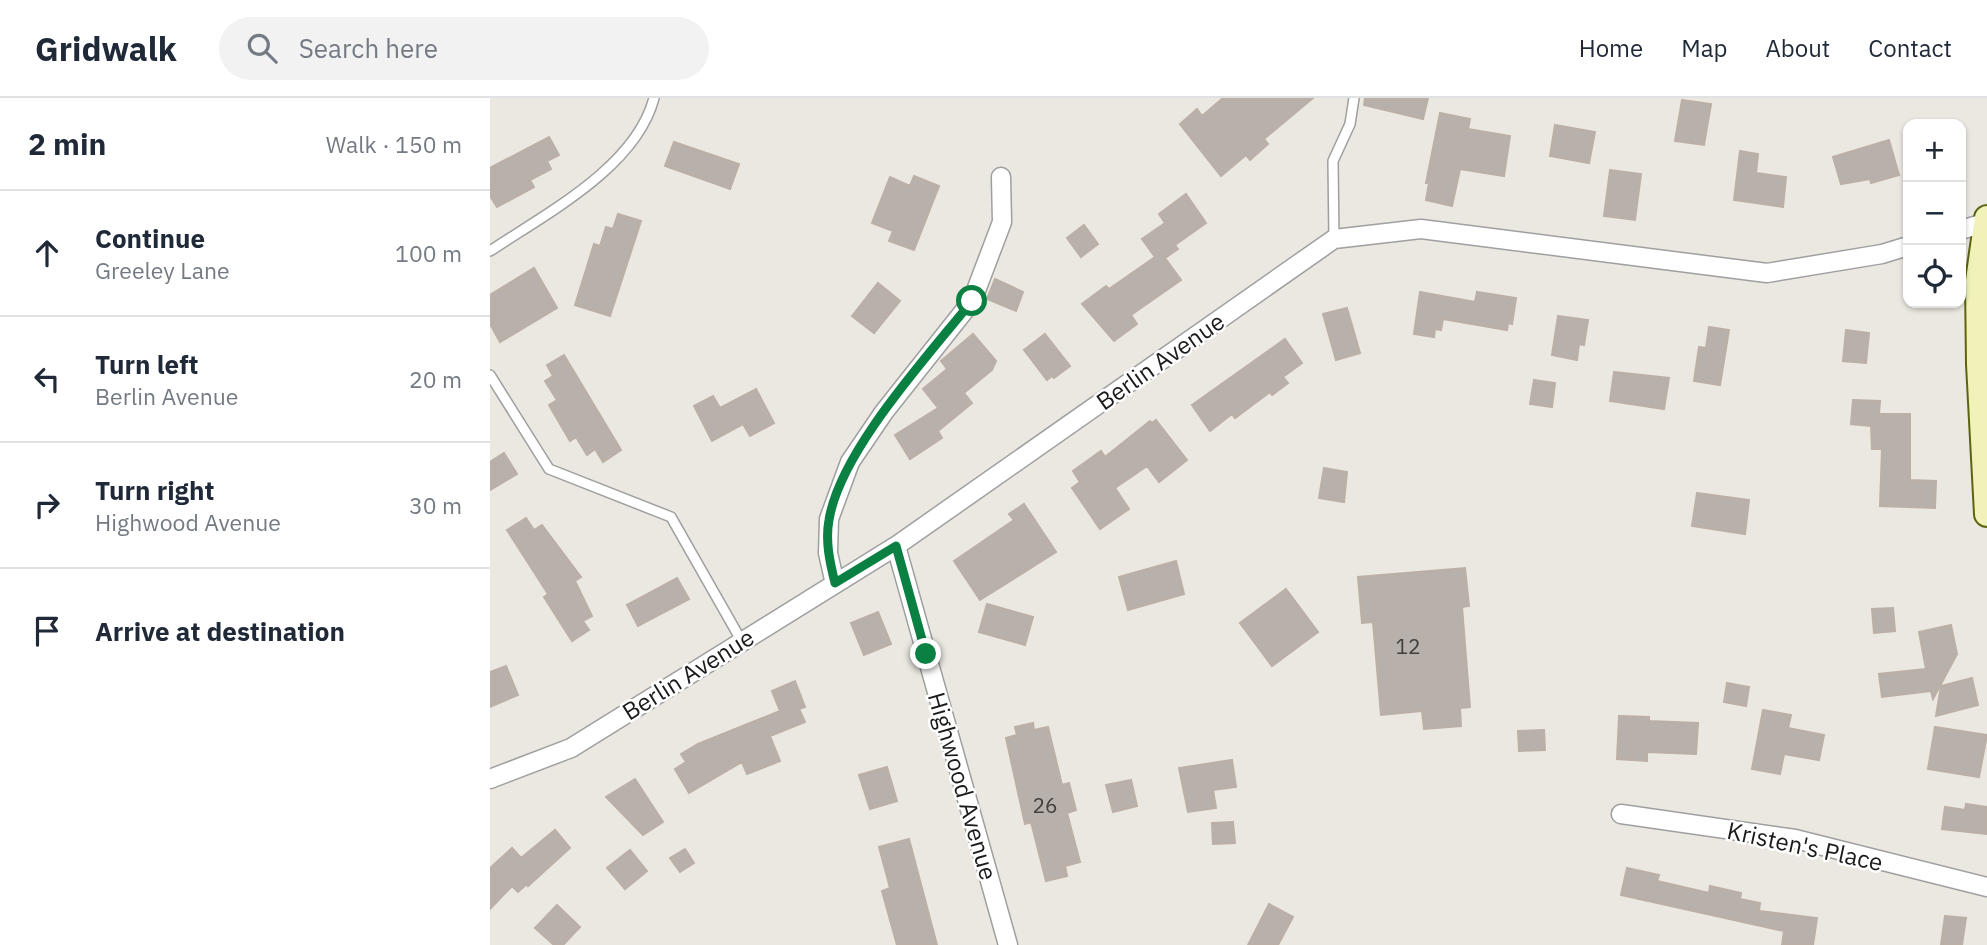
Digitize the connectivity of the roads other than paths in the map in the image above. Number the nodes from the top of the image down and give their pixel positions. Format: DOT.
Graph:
graph roads {
  1 [pos="654,98"];
  2 [pos="1354,98"];
  3 [pos="1001,177"];
  4 [pos="1987,220"];
  5 [pos="1966,228"];
  6 [pos="1334,239"];
  7 [pos="1903,248"];
  8 [pos="490,251"];
  9 [pos="490,375"];
  10 [pos="1987,514"];
  11 [pos="896,546"];
  12 [pos="835,583"];
  13 [pos="741,640"];
  14 [pos="490,779"];
  15 [pos="1621,814"];
  16 [pos="1987,887"];
  17 [pos="1008,945"];
  1 -- 8 [label="lane"];
  2 -- 6 [label="lane"];
  3 -- 12 [label="street"];
  4 -- 5 [label="street"];
  4 -- 10 [label="main road"];
  6 -- 7 [label="street, Berlin Avenue"];
  6 -- 11 [label="street, Berlin Avenue"];
  9 -- 13 [label="lane"];
  11 -- 12 [label="street, Berlin Avenue"];
  11 -- 17 [label="street, Highwood Avenue"];
  12 -- 13 [label="street, Berlin Avenue"];
  13 -- 14 [label="street, Berlin Avenue"];
  15 -- 16 [label="street, Kristen's Place"];
}
